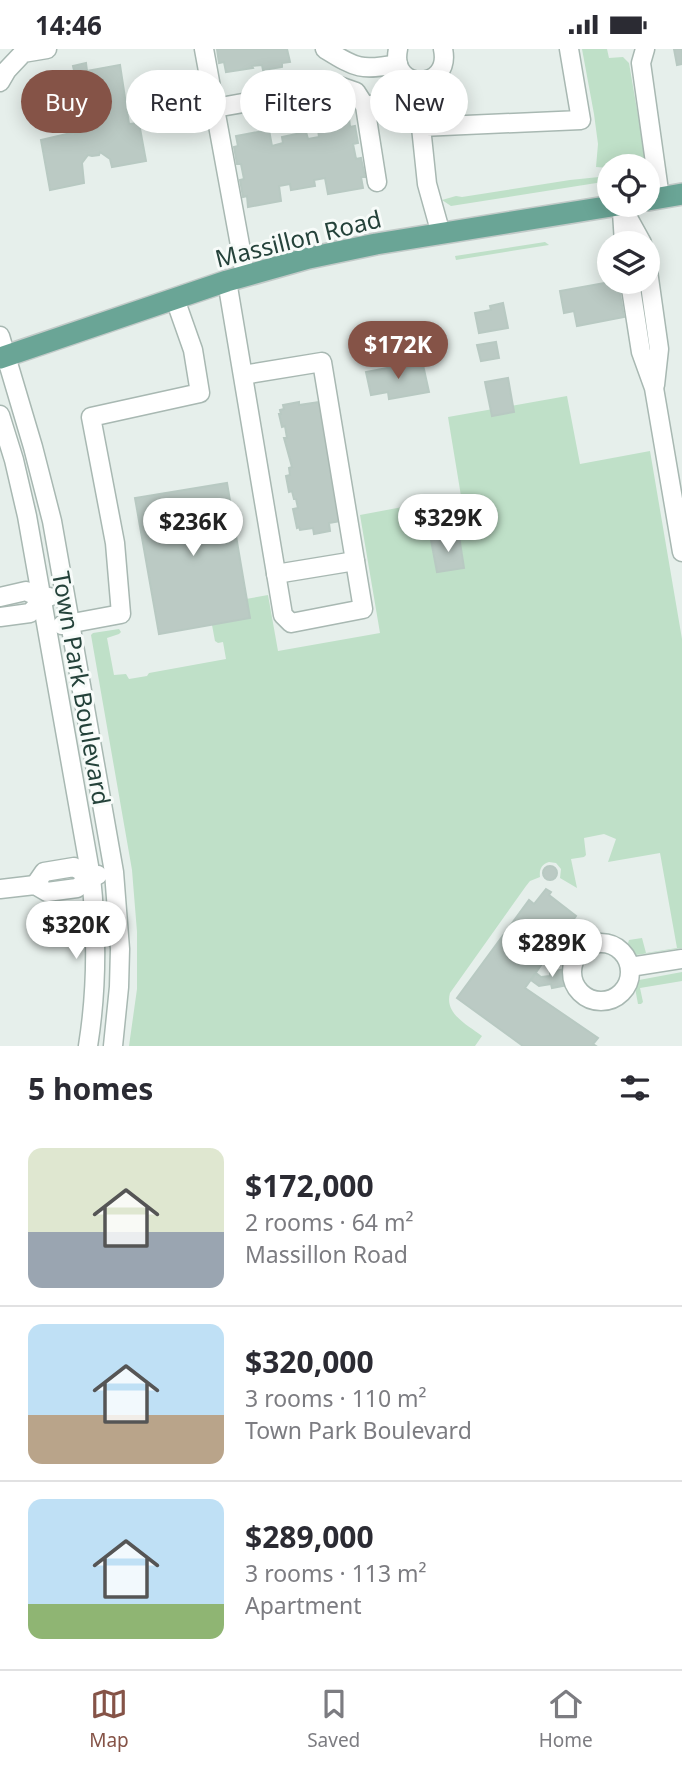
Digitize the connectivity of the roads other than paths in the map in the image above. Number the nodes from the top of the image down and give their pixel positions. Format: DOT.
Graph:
graph roads {
  1 [pos="47,49"];
  2 [pos="204,49"];
  3 [pos="325,49"];
  4 [pos="443,49"];
  5 [pos="569,49"];
  6 [pos="645,49"];
  7 [pos="23,51"];
  8 [pos="398,56"];
  9 [pos="208,70"];
  10 [pos="441,70"];
  11 [pos="0,82"];
  12 [pos="370,105"];
  13 [pos="226,106"];
  14 [pos="365,106"];
  15 [pos="468,125"];
  16 [pos="218,133"];
  17 [pos="422,133"];
  18 [pos="650,154"];
  19 [pos="377,182"];
  20 [pos="682,194"];
  21 [pos="660,198"];
  22 [pos="597,209"];
  23 [pos="441,234"];
  24 [pos="236,279"];
  25 [pos="632,294"];
  26 [pos="652,294"];
  27 [pos="175,299"];
  28 [pos="2,350"];
  29 [pos="243,375"];
  30 [pos="654,388"];
  31 [pos="0,415"];
  32 [pos="682,552"];
  33 [pos="355,561"];
  34 [pos="276,574"];
  35 [pos="66,594"];
  36 [pos="0,597"];
  37 [pos="43,599"];
  38 [pos="0,617"];
  39 [pos="71,623"];
  40 [pos="47,627"];
  41 [pos="114,872"];
  42 [pos="91,877"];
  43 [pos="0,889"];
  44 [pos="682,959"];
  45 [pos="630,967"];
  46 [pos="88,1046"];
  47 [pos="113,1046"];
  1 -- 7 [label="street"];
  2 -- 9 [label="street"];
  3 -- 8 [label="street"];
  4 -- 10 [label="street"];
  5 -- 15 [label="street"];
  6 -- 18 [label="street"];
  7 -- 11 [label="street"];
  12 -- 14 [label="street"];
  13 -- 14 [label="street"];
  14 -- 19 [label="street"];
  16 -- 24 [label="street"];
  17 -- 23 [label="street"];
  20 -- 21 [label="main road"];
  22 -- 23 [label="main road, Massillon Road"];
  23 -- 24 [label="main road, Massillon Road"];
  24 -- 27 [label="main road, Massillon Road"];
  24 -- 29 [label="street"];
  25 -- 30 [label="street"];
  26 -- 30 [label="street"];
  27 -- 28 [label="main road, Massillon Road"];
  27 -- 39 [label="street"];
  28 -- 35 [label="street, Town Park Boulevard"];
  29 -- 33 [label="street"];
  29 -- 34 [label="street"];
  30 -- 32 [label="street"];
  31 -- 37 [label="street, Town Park Boulevard"];
  33 -- 34 [label="street"];
  33 -- 34 [label="street"];
  35 -- 37 [label="street"];
  35 -- 39 [label="street, Town Park Boulevard"];
  36 -- 37 [label="street"];
  37 -- 38 [label="street"];
  37 -- 40 [label="street, Town Park Boulevard"];
  39 -- 40 [label="street"];
  39 -- 41 [label="street, Town Park Boulevard"];
  40 -- 42 [label="street, Town Park Boulevard"];
  41 -- 42 [label="street"];
  41 -- 47 [label="street, Town Park Boulevard"];
  42 -- 43 [label="street"];
  42 -- 46 [label="street, Town Park Boulevard"];
  44 -- 45 [label="street"];
}
